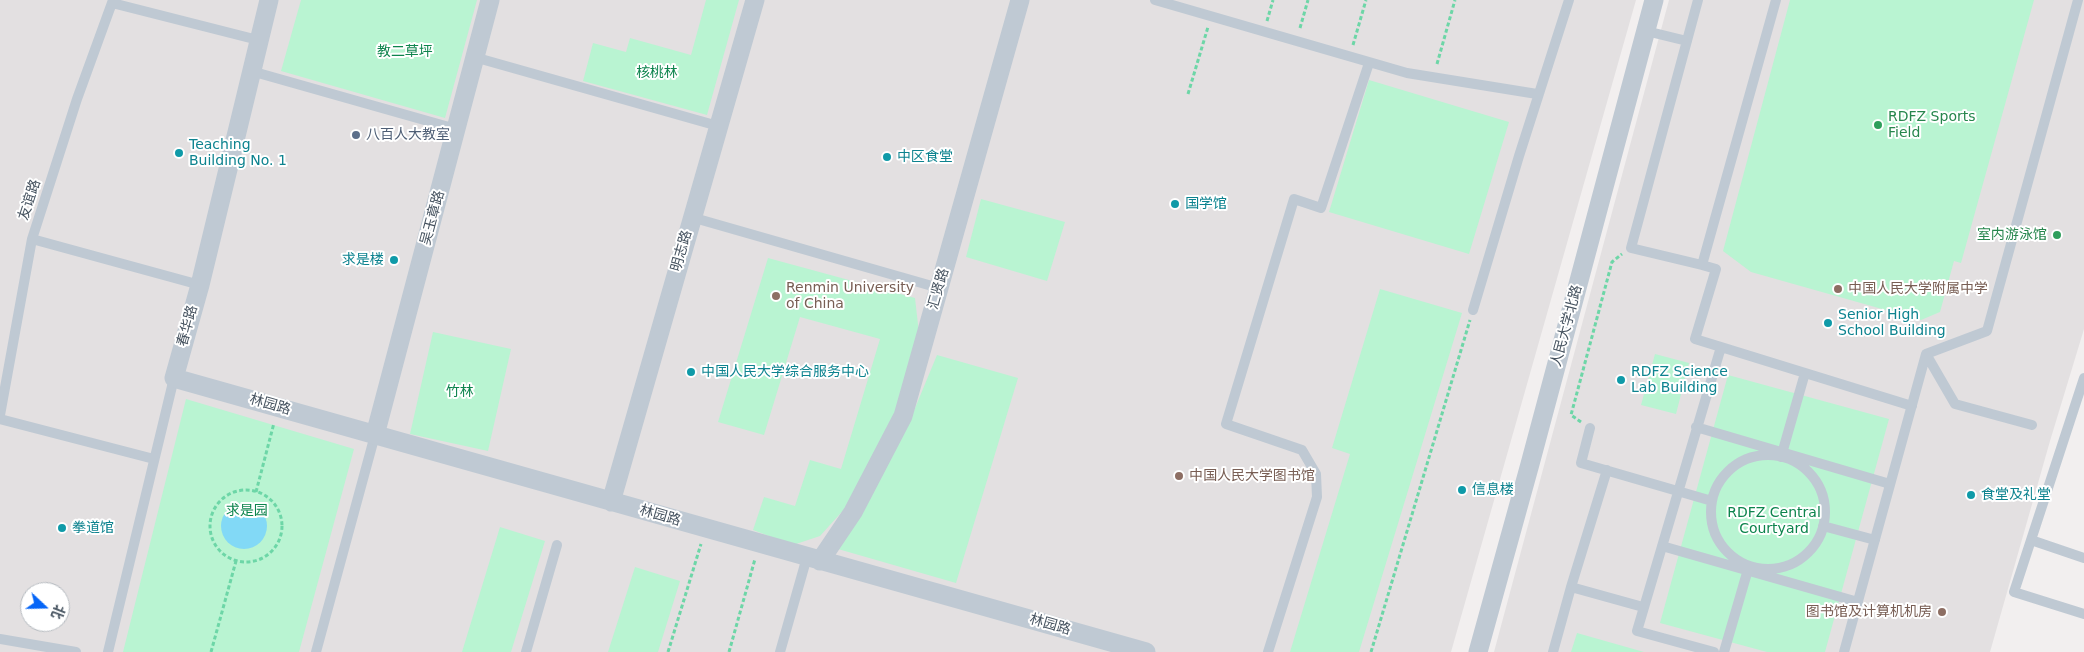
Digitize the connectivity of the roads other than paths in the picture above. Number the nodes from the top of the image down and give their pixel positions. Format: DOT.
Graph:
graph roads {
  1 [pos="269,0"];
  2 [pos="490,0"];
  3 [pos="755,0"];
  4 [pos="1020,0"];
  5 [pos="1155,0"];
  6 [pos="1569,0"];
  7 [pos="1654,0"];
  8 [pos="1698,0"];
  9 [pos="1776,0"];
  10 [pos="2078,0"];
  11 [pos="112,2"];
  12 [pos="1646,31"];
  13 [pos="258,40"];
  14 [pos="1687,41"];
  15 [pos="474,56"];
  16 [pos="1369,63"];
  17 [pos="251,71"];
  18 [pos="1538,94"];
  19 [pos="718,126"];
  20 [pos="456,129"];
  21 [pos="691,217"];
  22 [pos="32,239"];
  23 [pos="1702,265"];
  24 [pos="200,285"];
  25 [pos="939,288"];
  26 [pos="1473,310"];
  27 [pos="1721,346"];
  28 [pos="1926,354"];
  29 [pos="1805,374"];
  30 [pos="174,378"];
  31 [pos="2084,378"];
  32 [pos="1912,406"];
  33 [pos="0,417"];
  34 [pos="2032,425"];
  35 [pos="1696,427"];
  36 [pos="1590,428"];
  37 [pos="375,435"];
  38 [pos="1782,455"];
  39 [pos="154,459"];
  40 [pos="1607,470"];
  41 [pos="1890,484"];
  42 [pos="1678,491"];
  43 [pos="611,502"];
  44 [pos="1712,502"];
  45 [pos="1823,526"];
  46 [pos="1875,540"];
  47 [pos="2031,540"];
  48 [pos="557,545"];
  49 [pos="1662,546"];
  50 [pos="2084,558"];
  51 [pos="813,559"];
  52 [pos="1748,568"];
  53 [pos="1570,586"];
  54 [pos="1858,602"];
  55 [pos="1643,607"];
  56 [pos="2084,614"];
  57 [pos="0,639"];
  58 [pos="76,652"];
  59 [pos="108,652"];
  60 [pos="316,652"];
  61 [pos="526,652"];
  62 [pos="780,652"];
  63 [pos="1146,652"];
  64 [pos="1268,652"];
  65 [pos="1478,652"];
  66 [pos="1553,652"];
  67 [pos="1714,652"];
  68 [pos="1724,652"];
  69 [pos="1844,652"];
  1 -- 13 [label="street, 春华路"];
  2 -- 15 [label="street, 吴玉章路"];
  3 -- 19 [label="street, 明志路"];
  4 -- 25 [label="street, 汇贤路"];
  5 -- 16 [label="lane"];
  6 -- 18 [label="lane"];
  7 -- 12 [label="street, 人民大学北路"];
  8 -- 14 [label="lane"];
  9 -- 23 [label="lane"];
  10 -- 28 [label="lane"];
  11 -- 13 [label="lane"];
  11 -- 22 [label="lane, 友谊路"];
  12 -- 14 [label="lane"];
  12 -- 65 [label="street, 人民大学北路"];
  13 -- 17 [label="street, 春华路"];
  14 -- 23 [label="lane"];
  15 -- 19 [label="lane"];
  15 -- 20 [label="street, 吴玉章路"];
  16 -- 18 [label="lane"];
  16 -- 64 [label="lane"];
  17 -- 20 [label="lane"];
  17 -- 24 [label="street, 春华路"];
  18 -- 26 [label="lane"];
  19 -- 21 [label="street, 明志路"];
  20 -- 37 [label="street, 吴玉章路"];
  21 -- 25 [label="lane"];
  21 -- 43 [label="street, 明志路"];
  22 -- 24 [label="lane"];
  22 -- 33 [label="lane, 友谊路"];
  23 -- 27 [label="lane"];
  24 -- 30 [label="street, 春华路"];
  25 -- 51 [label="street, 汇贤路"];
  27 -- 29 [label="lane"];
  27 -- 35 [label="lane"];
  28 -- 32 [label="lane"];
  28 -- 34 [label="lane"];
  29 -- 32 [label="lane"];
  29 -- 38 [label="lane"];
  30 -- 37 [label="street, 林园路"];
  30 -- 39 [label="lane, 春华路"];
  31 -- 47 [label="lane"];
  32 -- 41 [label="lane"];
  33 -- 39 [label="lane"];
  35 -- 38 [label="lane"];
  35 -- 42 [label="lane"];
  36 -- 40 [label="lane"];
  37 -- 43 [label="street, 林园路"];
  37 -- 60 [label="lane"];
  38 -- 41 [label="lane"];
  38 -- 44 [label="lane"];
  38 -- 45 [label="lane"];
  39 -- 59 [label="lane, 春华路"];
  40 -- 42 [label="lane"];
  40 -- 53 [label="lane"];
  41 -- 46 [label="lane"];
  42 -- 44 [label="lane"];
  42 -- 49 [label="lane"];
  43 -- 51 [label="street, 林园路"];
  44 -- 52 [label="lane"];
  45 -- 46 [label="lane"];
  45 -- 52 [label="lane"];
  46 -- 54 [label="lane"];
  47 -- 50 [label="lane"];
  47 -- 56 [label="lane"];
  48 -- 61 [label="lane"];
  49 -- 52 [label="lane"];
  49 -- 55 [label="lane"];
  51 -- 62 [label="lane"];
  51 -- 63 [label="street, 林园路"];
  52 -- 54 [label="lane"];
  52 -- 68 [label="lane"];
  53 -- 55 [label="lane"];
  53 -- 66 [label="lane"];
  54 -- 69 [label="lane"];
  55 -- 67 [label="lane"];
  57 -- 58 [label="lane"];
}
